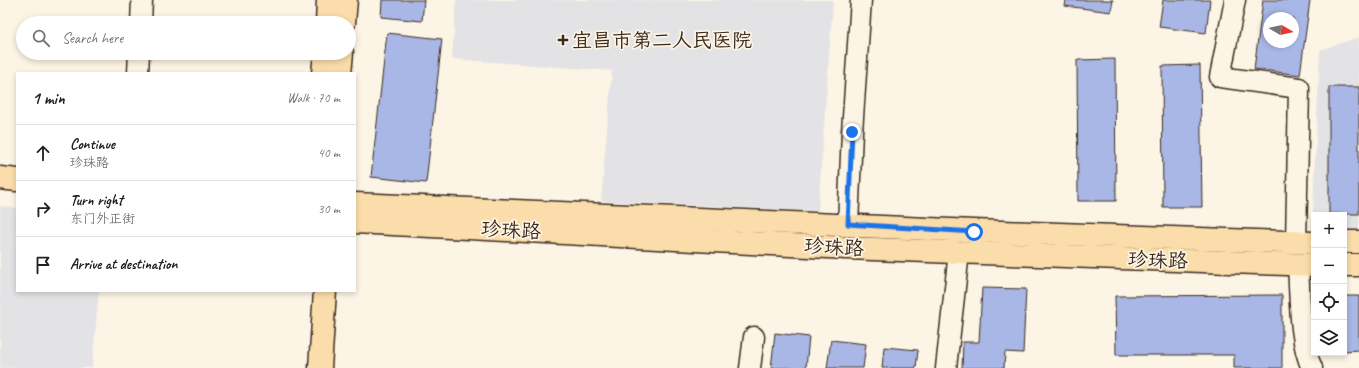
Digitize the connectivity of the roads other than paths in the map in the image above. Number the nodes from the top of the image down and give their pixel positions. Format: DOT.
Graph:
graph roads {
  1 [pos="142,0"];
  2 [pos="328,0"];
  3 [pos="346,0"];
  4 [pos="861,0"];
  5 [pos="1235,0"];
  6 [pos="141,16"];
  7 [pos="327,16"];
  8 [pos="345,16"];
  9 [pos="139,60"];
  10 [pos="325,60"];
  11 [pos="341,60"];
  12 [pos="138,72"];
  13 [pos="324,72"];
  14 [pos="340,72"];
  15 [pos="0,178"];
  16 [pos="16,180"];
  17 [pos="0,194"];
  18 [pos="16,196"];
  19 [pos="356,204"];
  20 [pos="356,222"];
  21 [pos="848,224"];
  22 [pos="1347,242"];
  23 [pos="1359,242"];
  24 [pos="1305,243"];
  25 [pos="959,252"];
  26 [pos="1306,265"];
  27 [pos="1347,265"];
  28 [pos="1359,265"];
  29 [pos="310,292"];
  30 [pos="325,292"];
  31 [pos="754,337"];
  32 [pos="305,368"];
  33 [pos="320,368"];
  34 [pos="750,368"];
  35 [pos="946,368"];
  36 [pos="1312,368"];
  1 -- 6 [label="street"];
  2 -- 7 [label="main road"];
  3 -- 8 [label="main road"];
  4 -- 21 [label="street"];
  5 -- 24 [label="street"];
  9 -- 12 [label="street"];
  10 -- 13 [label="main road"];
  11 -- 14 [label="main road"];
  15 -- 16 [label="main road"];
  17 -- 18 [label="main road"];
  19 -- 21 [label="main road, 珍珠路"];
  20 -- 25 [label="main road, 珍珠路"];
  21 -- 24 [label="main road, 珍珠路"];
  22 -- 23 [label="main road"];
  25 -- 26 [label="main road, 珍珠路"];
  25 -- 35 [label="street"];
  26 -- 36 [label="street"];
  27 -- 28 [label="main road"];
  29 -- 32 [label="main road"];
  30 -- 33 [label="main road"];
  31 -- 34 [label="street"];
}
